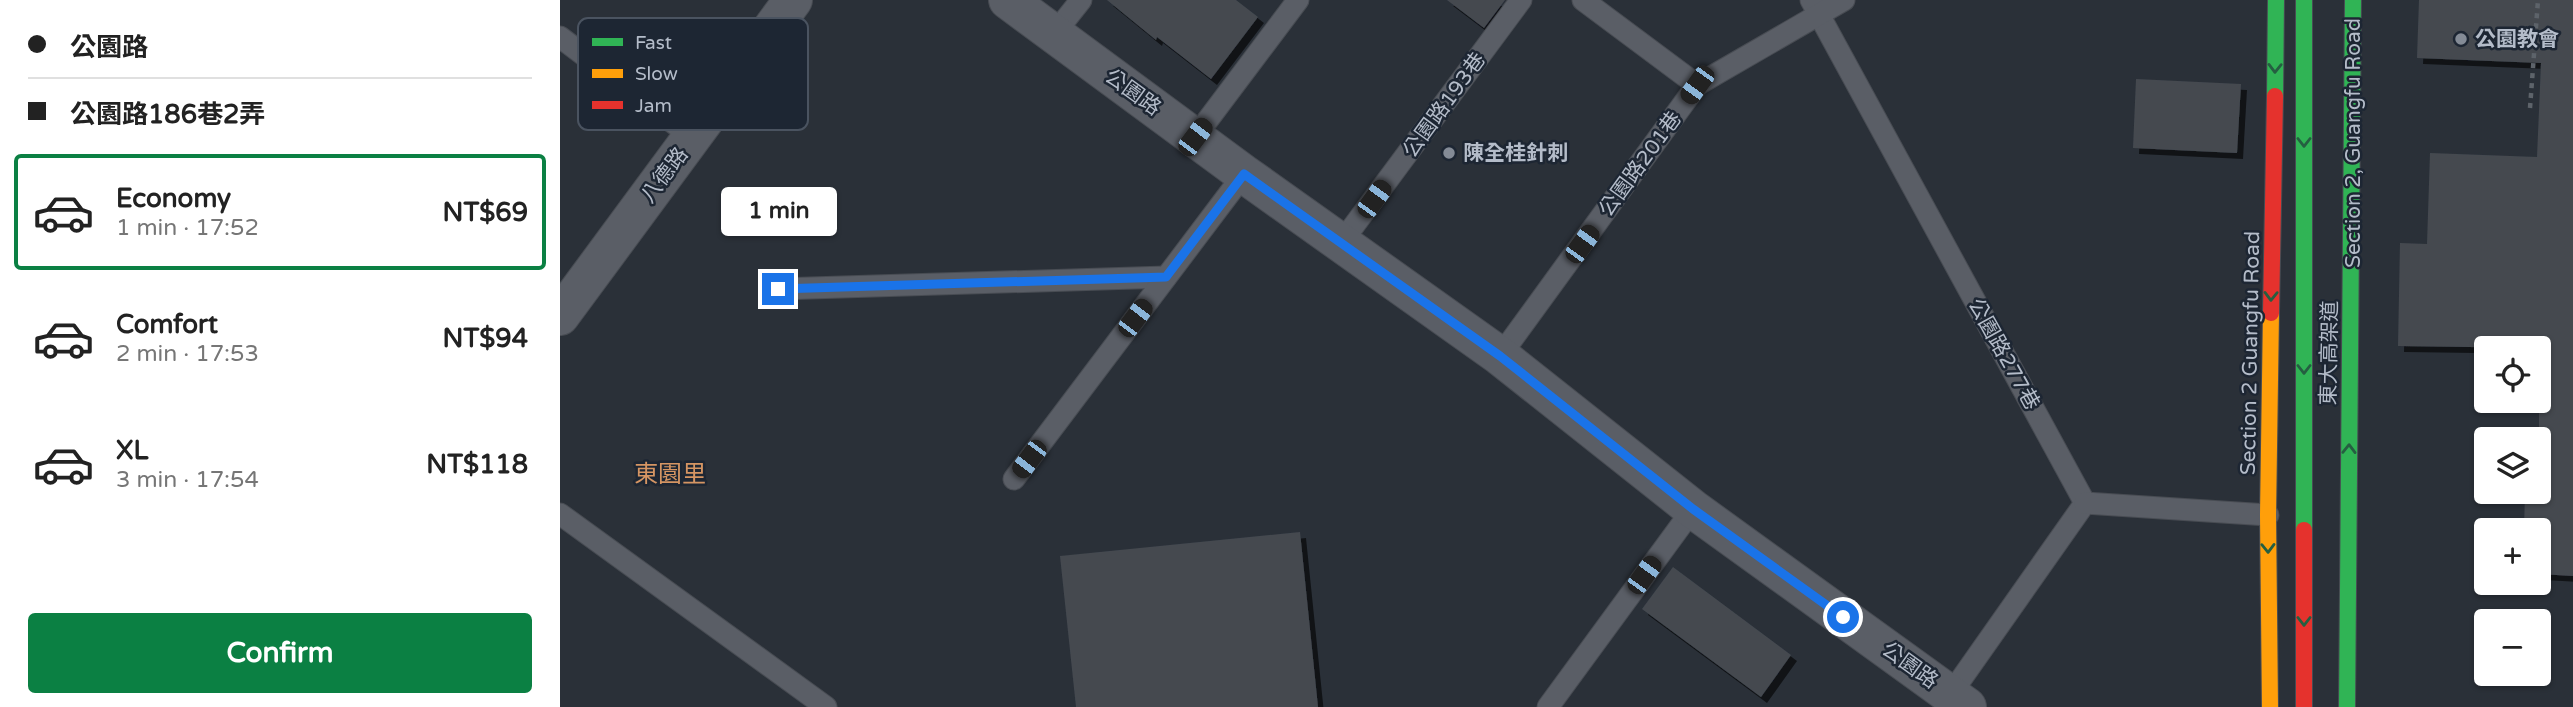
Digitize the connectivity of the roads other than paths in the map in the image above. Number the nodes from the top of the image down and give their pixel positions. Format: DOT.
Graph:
graph roads {
  1 [pos="793,0"];
  2 [pos="1008,0"];
  3 [pos="1081,0"];
  4 [pos="1298,0"];
  5 [pos="1521,0"];
  6 [pos="1583,0"];
  7 [pos="1844,0"];
  8 [pos="2276,0"];
  9 [pos="2304,0"];
  10 [pos="2353,0"];
  11 [pos="1815,7"];
  12 [pos="780,18"];
  13 [pos="1054,34"];
  14 [pos="560,37"];
  15 [pos="578,51"];
  16 [pos="1697,85"];
  17 [pos="683,130"];
  18 [pos="697,130"];
  19 [pos="692,137"];
  20 [pos="1195,137"];
  21 [pos="1244,174"];
  22 [pos="1341,243"];
  23 [pos="1166,277"];
  24 [pos="778,289"];
  25 [pos="561,311"];
  26 [pos="1500,356"];
  27 [pos="1014,479"];
  28 [pos="2333,479"];
  29 [pos="2085,503"];
  30 [pos="1693,509"];
  31 [pos="560,514"];
  32 [pos="2268,515"];
  33 [pos="2348,518"];
  34 [pos="1953,703"];
  35 [pos="826,707"];
  36 [pos="1548,707"];
  37 [pos="2270,707"];
  38 [pos="2304,707"];
  39 [pos="2347,707"];
  1 -- 12 [label="street, 八德路"];
  2 -- 13 [label="street, 公園路"];
  3 -- 13 [label="lane"];
  4 -- 20 [label="lane"];
  5 -- 22 [label="lane, 公園路193巷"];
  6 -- 16 [label="lane"];
  7 -- 11 [label="lane, 公園路201巷"];
  8 -- 32 [label="main road, Section 2 Guangfu Road, one-way"];
  9 -- 38 [label="main road, 東大高架道, one-way"];
  33 -- 10 [label="main road, 東大高架道, one-way"];
  11 -- 16 [label="lane, 公園路201巷"];
  11 -- 29 [label="lane, 公園路277巷"];
  13 -- 20 [label="street, 公園路"];
  14 -- 15 [label="lane"];
  16 -- 26 [label="lane, 公園路201巷"];
  17 -- 19 [label="lane"];
  18 -- 19 [label="street, 八德路"];
  19 -- 25 [label="street, 八德路"];
  20 -- 21 [label="street, 公園路"];
  21 -- 22 [label="street, 公園路"];
  21 -- 23 [label="lane"];
  22 -- 26 [label="street, 公園路"];
  23 -- 24 [label="lane"];
  23 -- 27 [label="lane"];
  26 -- 30 [label="street, 公園路"];
  28 -- 33 [label="main road"];
  29 -- 32 [label="lane"];
  29 -- 34 [label="lane"];
  30 -- 34 [label="street, 公園路"];
  30 -- 36 [label="lane"];
  31 -- 35 [label="lane"];
  32 -- 37 [label="main road, Section 2 Guangfu Road, one-way"];
  33 -- 39 [label="main road, 東大高架道"];
}
